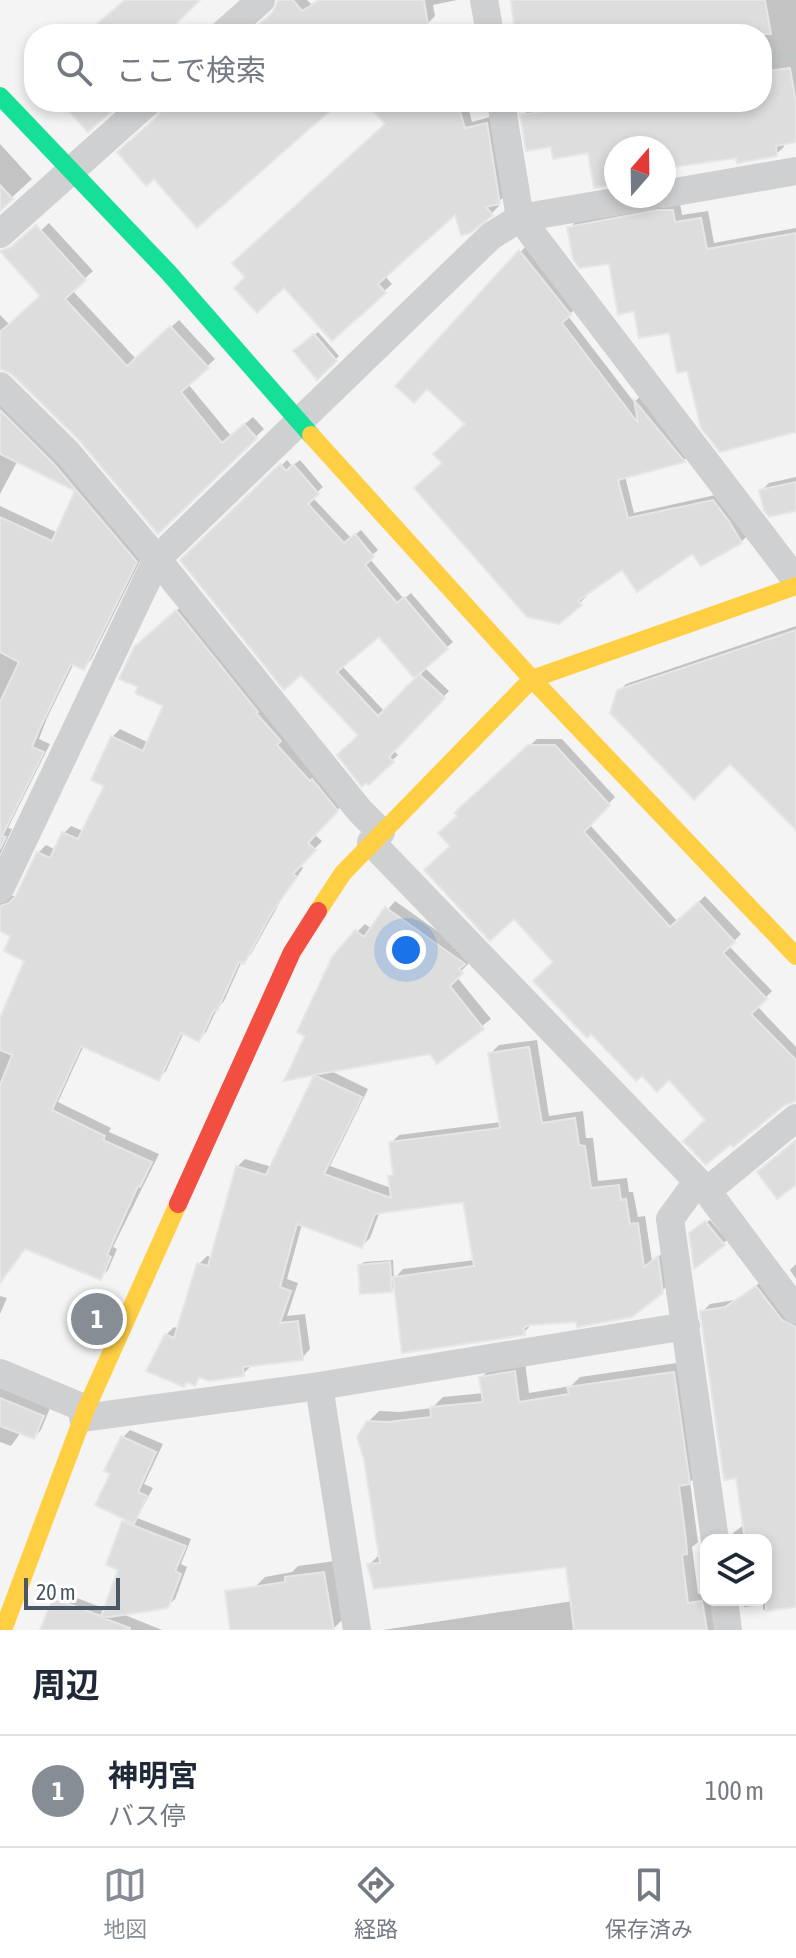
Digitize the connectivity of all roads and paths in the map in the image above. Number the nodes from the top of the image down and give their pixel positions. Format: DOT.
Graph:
graph roads {
  1 [pos="261,0"];
  2 [pos="484,0"];
  3 [pos="234,24"];
  4 [pos="488,24"];
  5 [pos="796,55"];
  6 [pos="772,59"];
  7 [pos="0,96"];
  8 [pos="137,112"];
  9 [pos="503,112"];
  10 [pos="71,171"];
  11 [pos="796,171"];
  12 [pos="676,192"];
  13 [pos="604,204"];
  14 [pos="520,218"];
  15 [pos="0,234"];
  16 [pos="0,386"];
  17 [pos="299,422"];
  18 [pos="157,559"];
  19 [pos="796,583"];
  20 [pos="532,679"];
  21 [pos="376,837"];
  22 [pos="0,889"];
  23 [pos="796,956"];
  24 [pos="796,1118"];
  25 [pos="702,1187"];
  26 [pos="796,1310"];
  27 [pos="686,1326"];
  28 [pos="0,1373"];
  29 [pos="319,1386"];
  30 [pos="85,1413"];
  31 [pos="714,1534"];
  32 [pos="725,1606"];
  33 [pos="3,1630"];
  34 [pos="357,1630"];
  35 [pos="728,1630"];
  1 -- 3 [label="street"];
  2 -- 4 [label="street"];
  5 -- 6 [label="path"];
  7 -- 10 [label="street"];
  8 -- 10 [label="street"];
  9 -- 14 [label="street"];
  10 -- 15 [label="street"];
  10 -- 17 [label="street"];
  11 -- 12 [label="street"];
  13 -- 14 [label="street"];
  14 -- 17 [label="street"];
  14 -- 19 [label="street"];
  16 -- 18 [label="street"];
  17 -- 18 [label="street"];
  17 -- 20 [label="street"];
  18 -- 21 [label="street"];
  18 -- 22 [label="street"];
  19 -- 20 [label="street"];
  20 -- 21 [label="street"];
  20 -- 23 [label="street"];
  21 -- 25 [label="street"];
  21 -- 30 [label="street"];
  24 -- 25 [label="street"];
  25 -- 26 [label="street"];
  25 -- 27 [label="street"];
  27 -- 29 [label="street"];
  27 -- 31 [label="street"];
  28 -- 30 [label="street"];
  29 -- 30 [label="street"];
  29 -- 34 [label="street"];
  30 -- 33 [label="street"];
  32 -- 35 [label="street"];
}
